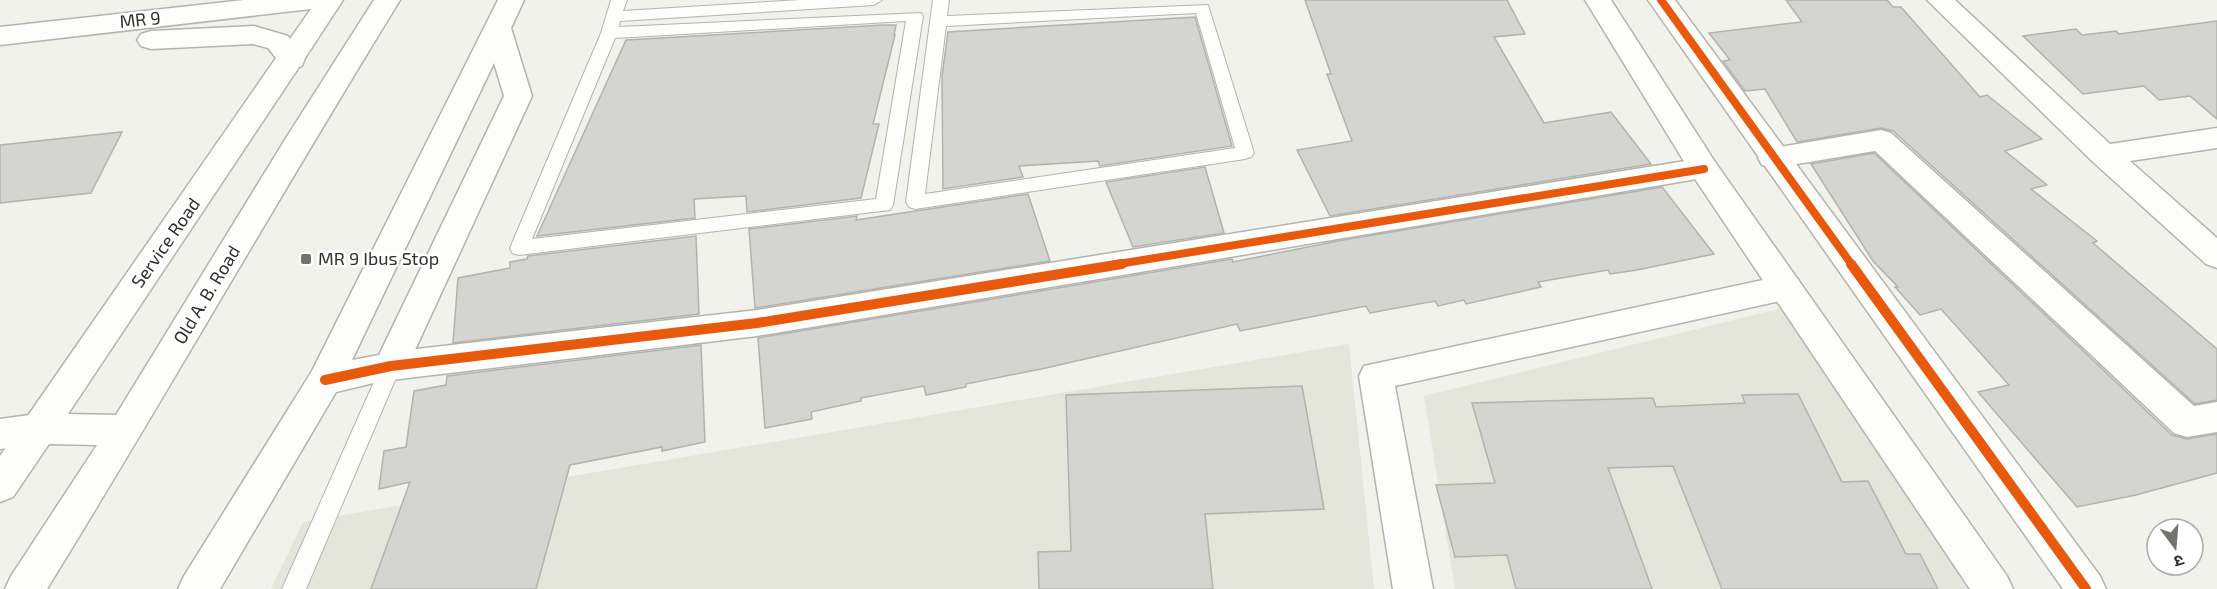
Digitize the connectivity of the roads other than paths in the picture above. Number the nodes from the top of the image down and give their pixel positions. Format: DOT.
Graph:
graph roads {
  1 [pos="316,0"];
  2 [pos="330,0"];
  3 [pos="387,0"];
  4 [pos="874,0"];
  5 [pos="941,0"];
  6 [pos="1598,0"];
  7 [pos="1661,0"];
  8 [pos="1940,0"];
  9 [pos="1201,4"];
  10 [pos="504,14"];
  11 [pos="614,17"];
  12 [pos="939,21"];
  13 [pos="39,32"];
  14 [pos="0,36"];
  15 [pos="292,60"];
  16 [pos="2217,138"];
  17 [pos="2104,155"];
  18 [pos="1773,158"];
  19 [pos="1704,169"];
  20 [pos="2217,256"];
  21 [pos="1786,288"];
  22 [pos="391,366"];
  23 [pos="325,380"];
  24 [pos="2217,417"];
  25 [pos="38,429"];
  26 [pos="126,430"];
  27 [pos="0,434"];
  28 [pos="0,486"];
  29 [pos="25,589"];
  30 [pos="198,589"];
  31 [pos="294,589"];
  32 [pos="1413,589"];
  33 [pos="1993,589"];
  34 [pos="2086,589"];
  1 -- 13 [label="street, MR 9"];
  2 -- 15 [label="street, Service Road"];
  3 -- 26 [label="street, Old A. B. Road"];
  4 -- 11 [label="lane"];
  5 -- 12 [label="lane"];
  6 -- 19 [label="street"];
  7 -- 18 [label="street"];
  8 -- 17 [label="street"];
  9 -- 12 [label="lane"];
  9 -- 12 [label="lane"];
  10 -- 22 [label="street"];
  10 -- 23 [label="street"];
  11 -- 11 [label="lane"];
  13 -- 14 [label="street, MR 9"];
  13 -- 15 [label="street"];
  15 -- 25 [label="street, Service Road"];
  16 -- 17 [label="street"];
  17 -- 20 [label="street"];
  18 -- 24 [label="street"];
  18 -- 34 [label="street"];
  19 -- 21 [label="street"];
  19 -- 22 [label="street"];
  21 -- 32 [label="street"];
  21 -- 33 [label="street"];
  22 -- 23 [label="street"];
  22 -- 31 [label="lane"];
  23 -- 30 [label="street"];
  25 -- 26 [label="street"];
  25 -- 27 [label="street"];
  25 -- 28 [label="street, Service Road"];
  26 -- 29 [label="street, Old A. B. Road"];
}
